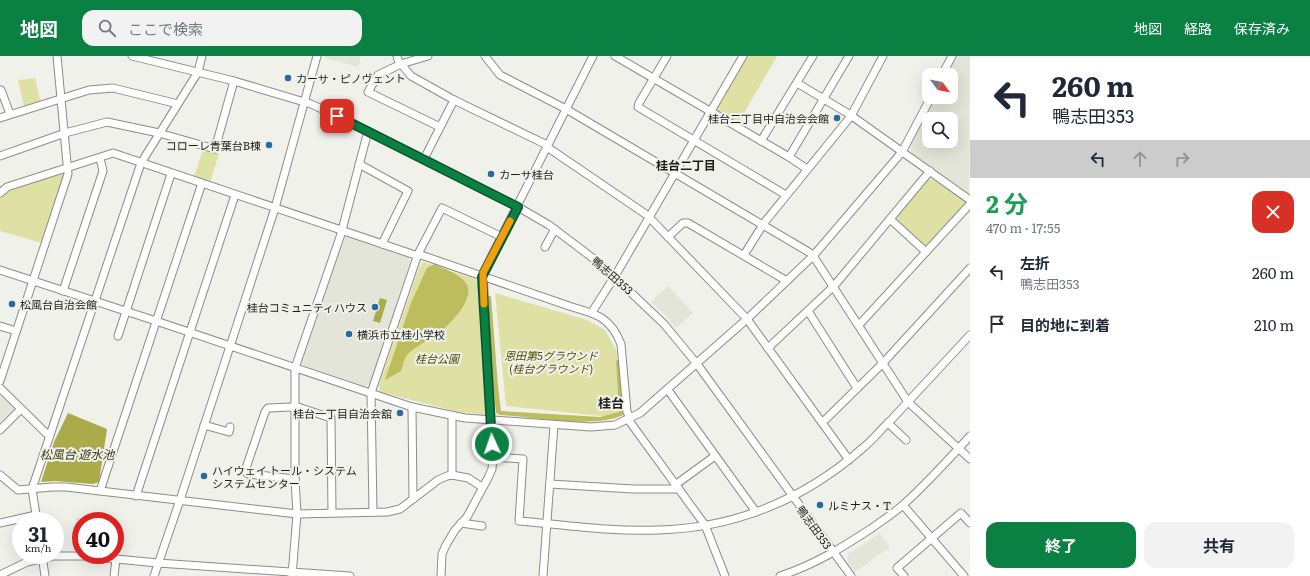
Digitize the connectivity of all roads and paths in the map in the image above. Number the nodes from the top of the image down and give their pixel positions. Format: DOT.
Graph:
graph roads {
  1 [pos="57,56"];
  2 [pos="132,56"];
  3 [pos="202,56"];
  4 [pos="317,56"];
  5 [pos="397,56"];
  6 [pos="428,56"];
  7 [pos="485,56"];
  8 [pos="593,56"];
  9 [pos="615,56"];
  10 [pos="667,56"];
  11 [pos="743,56"];
  12 [pos="813,56"];
  13 [pos="849,56"];
  14 [pos="883,56"];
  15 [pos="952,56"];
  16 [pos="401,64"];
  17 [pos="946,68"];
  18 [pos="198,72"];
  19 [pos="654,79"];
  20 [pos="234,81"];
  21 [pos="797,82"];
  22 [pos="0,90"];
  23 [pos="62,98"];
  24 [pos="824,98"];
  25 [pos="454,100"];
  26 [pos="304,102"];
  27 [pos="178,104"];
  28 [pos="927,104"];
  29 [pos="566,109"];
  30 [pos="711,112"];
  31 [pos="10,114"];
  32 [pos="852,116"];
  33 [pos="0,118"];
  34 [pos="440,127"];
  35 [pos="368,131"];
  36 [pos="65,133"];
  37 [pos="159,133"];
  38 [pos="694,140"];
  39 [pos="761,142"];
  40 [pos="547,147"];
  41 [pos="902,152"];
  42 [pos="0,156"];
  43 [pos="789,157"];
  44 [pos="100,158"];
  45 [pos="424,159"];
  46 [pos="141,163"];
  47 [pos="359,164"];
  48 [pos="67,168"];
  49 [pos="807,169"];
  50 [pos="930,171"];
  51 [pos="675,172"];
  52 [pos="172,174"];
  53 [pos="202,183"];
  54 [pos="0,193"];
  55 [pos="235,195"];
  56 [pos="786,195"];
  57 [pos="970,200"];
  58 [pos="970,204"];
  59 [pos="518,207"];
  60 [pos="275,208"];
  61 [pos="649,217"];
  62 [pos="890,219"];
  63 [pos="763,224"];
  64 [pos="554,229"];
  65 [pos="341,230"];
  66 [pos="502,237"];
  67 [pos="668,237"];
  68 [pos="382,244"];
  69 [pos="544,247"];
  70 [pos="926,252"];
  71 [pos="418,254"];
  72 [pos="744,255"];
  73 [pos="814,255"];
  74 [pos="970,268"];
  75 [pos="0,270"];
  76 [pos="615,276"];
  77 [pos="482,277"];
  78 [pos="32,281"];
  79 [pos="787,281"];
  80 [pos="834,286"];
  81 [pos="63,291"];
  82 [pos="94,301"];
  83 [pos="126,311"];
  84 [pos="808,311"];
  85 [pos="592,312"];
  86 [pos="747,319"];
  87 [pos="156,321"];
  88 [pos="859,324"];
  89 [pos="0,326"];
  90 [pos="16,331"];
  91 [pos="190,333"];
  92 [pos="970,335"];
  93 [pos="118,336"];
  94 [pos="229,346"];
  95 [pos="768,348"];
  96 [pos="883,363"];
  97 [pos="697,364"];
  98 [pos="295,368"];
  99 [pos="0,381"];
  100 [pos="0,388"];
  101 [pos="857,388"];
  102 [pos="668,390"];
  103 [pos="371,394"];
  104 [pos="908,402"];
  105 [pos="295,406"];
  106 [pos="412,407"];
  107 [pos="21,409"];
  108 [pos="452,416"];
  109 [pos="630,418"];
  110 [pos="491,420"];
  111 [pos="823,422"];
  112 [pos="888,423"];
  113 [pos="204,425"];
  114 [pos="554,425"];
  115 [pos="0,430"];
  116 [pos="229,432"];
  117 [pos="49,436"];
  118 [pos="970,436"];
  119 [pos="906,440"];
  120 [pos="959,448"];
  121 [pos="715,456"];
  122 [pos="493,457"];
  123 [pos="970,459"];
  124 [pos="849,460"];
  125 [pos="0,475"];
  126 [pos="452,475"];
  127 [pos="296,479"];
  128 [pos="550,484"];
  129 [pos="482,487"];
  130 [pos="677,488"];
  131 [pos="32,489"];
  132 [pos="100,491"];
  133 [pos="136,496"];
  134 [pos="793,497"];
  135 [pos="413,499"];
  136 [pos="180,500"];
  137 [pos="902,505"];
  138 [pos="35,512"];
  139 [pos="332,512"];
  140 [pos="373,512"];
  141 [pos="756,512"];
  142 [pos="297,514"];
  143 [pos="12,521"];
  144 [pos="0,522"];
  145 [pos="461,523"];
  146 [pos="546,523"];
  147 [pos="970,523"];
  148 [pos="705,525"];
  149 [pos="482,526"];
  150 [pos="930,538"];
  151 [pos="834,552"];
  152 [pos="124,560"];
  153 [pos="158,563"];
  154 [pos="23,564"];
  155 [pos="43,564"];
  156 [pos="115,564"];
  157 [pos="292,574"];
  158 [pos="0,575"];
  159 [pos="46,576"];
  160 [pos="114,576"];
  161 [pos="154,576"];
  162 [pos="350,576"];
  163 [pos="441,576"];
  164 [pos="543,576"];
  165 [pos="725,576"];
  166 [pos="780,576"];
  167 [pos="851,576"];
  168 [pos="904,576"];
  169 [pos="964,576"];
  1 -- 23 [label="street"];
  2 -- 18 [label="street, 鴨志田353"];
  3 -- 18 [label="street"];
  4 -- 26 [label="street"];
  5 -- 16 [label="street"];
  6 -- 16 [label="street"];
  7 -- 29 [label="street"];
  8 -- 29 [label="street"];
  9 -- 19 [label="street"];
  10 -- 19 [label="street"];
  11 -- 30 [label="street"];
  12 -- 21 [label="street"];
  13 -- 24 [label="street"];
  14 -- 32 [label="street"];
  15 -- 17 [label="street"];
  16 -- 25 [label="street"];
  16 -- 34 [label="street"];
  18 -- 20 [label="street, 鴨志田353"];
  18 -- 27 [label="street"];
  19 -- 30 [label="street"];
  19 -- 38 [label="street"];
  20 -- 26 [label="street, 鴨志田353"];
  20 -- 37 [label="street"];
  21 -- 24 [label="street"];
  21 -- 39 [label="street"];
  22 -- 31 [label="street"];
  23 -- 27 [label="street"];
  23 -- 31 [label="street"];
  23 -- 36 [label="street"];
  24 -- 32 [label="street"];
  24 -- 43 [label="street"];
  25 -- 34 [label="street"];
  25 -- 40 [label="street"];
  26 -- 35 [label="street, 鴨志田353 / 鴨志田353"];
  26 -- 60 [label="street"];
  27 -- 37 [label="street"];
  28 -- 41 [label="street"];
  29 -- 40 [label="street"];
  29 -- 51 [label="street"];
  30 -- 38 [label="street"];
  30 -- 39 [label="street"];
  31 -- 33 [label="street"];
  32 -- 41 [label="street"];
  32 -- 49 [label="street"];
  34 -- 45 [label="street"];
  35 -- 45 [label="street, 鴨志田353 / 鴨志田353"];
  35 -- 47 [label="street"];
  36 -- 37 [label="street"];
  36 -- 42 [label="street"];
  36 -- 48 [label="street"];
  37 -- 46 [label="street"];
  38 -- 51 [label="street"];
  38 -- 56 [label="street"];
  39 -- 43 [label="street"];
  40 -- 59 [label="street"];
  40 -- 61 [label="street"];
  41 -- 50 [label="street"];
  41 -- 73 [label="street"];
  43 -- 49 [label="street"];
  44 -- 46 [label="street"];
  44 -- 48 [label="street"];
  44 -- 81 [label="street"];
  45 -- 59 [label="street, 鴨志田353 / 鴨志田353"];
  46 -- 52 [label="street"];
  46 -- 82 [label="street"];
  47 -- 65 [label="street"];
  47 -- 68 [label="street"];
  48 -- 54 [label="street"];
  48 -- 78 [label="street"];
  49 -- 56 [label="street"];
  50 -- 57 [label="street"];
  50 -- 62 [label="street"];
  51 -- 61 [label="street"];
  51 -- 63 [label="street"];
  52 -- 53 [label="street"];
  52 -- 83 [label="street"];
  53 -- 55 [label="street"];
  53 -- 87 [label="street"];
  55 -- 60 [label="street"];
  55 -- 91 [label="street"];
  56 -- 63 [label="street"];
  58 -- 70 [label="street"];
  59 -- 64 [label="street, 鴨志田353 / 鴨志田353"];
  59 -- 66 [label="street"];
  60 -- 65 [label="street"];
  60 -- 94 [label="street"];
  61 -- 67 [label="street"];
  61 -- 76 [label="street"];
  62 -- 70 [label="street"];
  62 -- 80 [label="street"];
  63 -- 72 [label="street"];
  63 -- 73 [label="street"];
  64 -- 69 [label="street"];
  64 -- 76 [label="street, 鴨志田353 / 鴨志田353"];
  65 -- 68 [label="street"];
  65 -- 98 [label="street"];
  66 -- 71 [label="street"];
  66 -- 77 [label="street"];
  67 -- 72 [label="street"];
  67 -- 86 [label="street"];
  68 -- 71 [label="street"];
  70 -- 88 [label="street"];
  71 -- 77 [label="street"];
  71 -- 103 [label="street"];
  72 -- 79 [label="street"];
  73 -- 79 [label="street"];
  73 -- 80 [label="street"];
  74 -- 96 [label="street"];
  75 -- 78 [label="street"];
  76 -- 85 [label="street"];
  76 -- 97 [label="street, 鴨志田353 / 鴨志田353"];
  77 -- 85 [label="street"];
  77 -- 110 [label="street"];
  78 -- 81 [label="street"];
  78 -- 90 [label="street"];
  79 -- 86 [label="street"];
  80 -- 84 [label="street"];
  80 -- 88 [label="street"];
  81 -- 82 [label="street"];
  82 -- 83 [label="street"];
  82 -- 117 [label="street"];
  83 -- 87 [label="street"];
  83 -- 93 [label="street"];
  84 -- 95 [label="street"];
  84 -- 101 [label="street"];
  85 -- 109 [label="street"];
  86 -- 95 [label="street"];
  86 -- 97 [label="street"];
  87 -- 91 [label="street"];
  87 -- 132 [label="street"];
  88 -- 96 [label="street"];
  89 -- 90 [label="street"];
  90 -- 99 [label="street"];
  91 -- 94 [label="street"];
  91 -- 133 [label="street"];
  92 -- 104 [label="street"];
  94 -- 98 [label="street"];
  94 -- 113 [label="street"];
  95 -- 111 [label="street"];
  96 -- 101 [label="street"];
  96 -- 104 [label="street"];
  97 -- 102 [label="street"];
  97 -- 134 [label="street, 鴨志田353 / 鴨志田353"];
  98 -- 103 [label="street"];
  98 -- 105 [label="street"];
  100 -- 107 [label="street"];
  101 -- 111 [label="street"];
  102 -- 109 [label="street"];
  102 -- 121 [label="street"];
  103 -- 106 [label="street"];
  103 -- 140 [label="street"];
  104 -- 112 [label="street"];
  104 -- 120 [label="street"];
  105 -- 127 [label="street"];
  105 -- 127 [label="street"];
  105 -- 139 [label="street"];
  106 -- 108 [label="street"];
  106 -- 135 [label="street"];
  107 -- 115 [label="street"];
  107 -- 117 [label="street"];
  108 -- 110 [label="street"];
  108 -- 126 [label="street"];
  109 -- 114 [label="street"];
  109 -- 130 [label="street"];
  110 -- 114 [label="street"];
  110 -- 122 [label="street"];
  111 -- 124 [label="street"];
  112 -- 119 [label="street"];
  112 -- 124 [label="street"];
  113 -- 116 [label="street"];
  113 -- 136 [label="street"];
  114 -- 128 [label="street"];
  117 -- 131 [label="street"];
  118 -- 120 [label="street"];
  120 -- 123 [label="street"];
  120 -- 137 [label="street"];
  121 -- 130 [label="street"];
  121 -- 141 [label="street"];
  122 -- 129 [label="street"];
  122 -- 146 [label="street"];
  124 -- 134 [label="street"];
  125 -- 131 [label="street"];
  126 -- 129 [label="street"];
  126 -- 135 [label="street"];
  127 -- 142 [label="street"];
  128 -- 130 [label="street"];
  128 -- 146 [label="street"];
  129 -- 145 [label="street"];
  130 -- 148 [label="street"];
  131 -- 132 [label="street"];
  131 -- 138 [label="street"];
  132 -- 133 [label="street"];
  133 -- 136 [label="street"];
  134 -- 141 [label="street"];
  134 -- 151 [label="street, 鴨志田353 / 鴨志田353"];
  135 -- 140 [label="street"];
  136 -- 142 [label="street"];
  136 -- 153 [label="street"];
  137 -- 150 [label="street"];
  137 -- 151 [label="street"];
  139 -- 140 [label="street"];
  139 -- 142 [label="street"];
  141 -- 148 [label="street"];
  142 -- 157 [label="street"];
  143 -- 144 [label="street"];
  145 -- 149 [label="street"];
  145 -- 163 [label="street"];
  146 -- 148 [label="street"];
  146 -- 164 [label="street"];
  147 -- 150 [label="street"];
  148 -- 165 [label="street"];
  150 -- 168 [label="street"];
  150 -- 169 [label="street"];
  151 -- 166 [label="street"];
  151 -- 167 [label="street, 鴨志田353"];
  152 -- 153 [label="street"];
  153 -- 157 [label="street"];
  153 -- 161 [label="street"];
  154 -- 158 [label="street"];
  155 -- 159 [label="street"];
  156 -- 160 [label="street"];
  157 -- 162 [label="street"];
}
